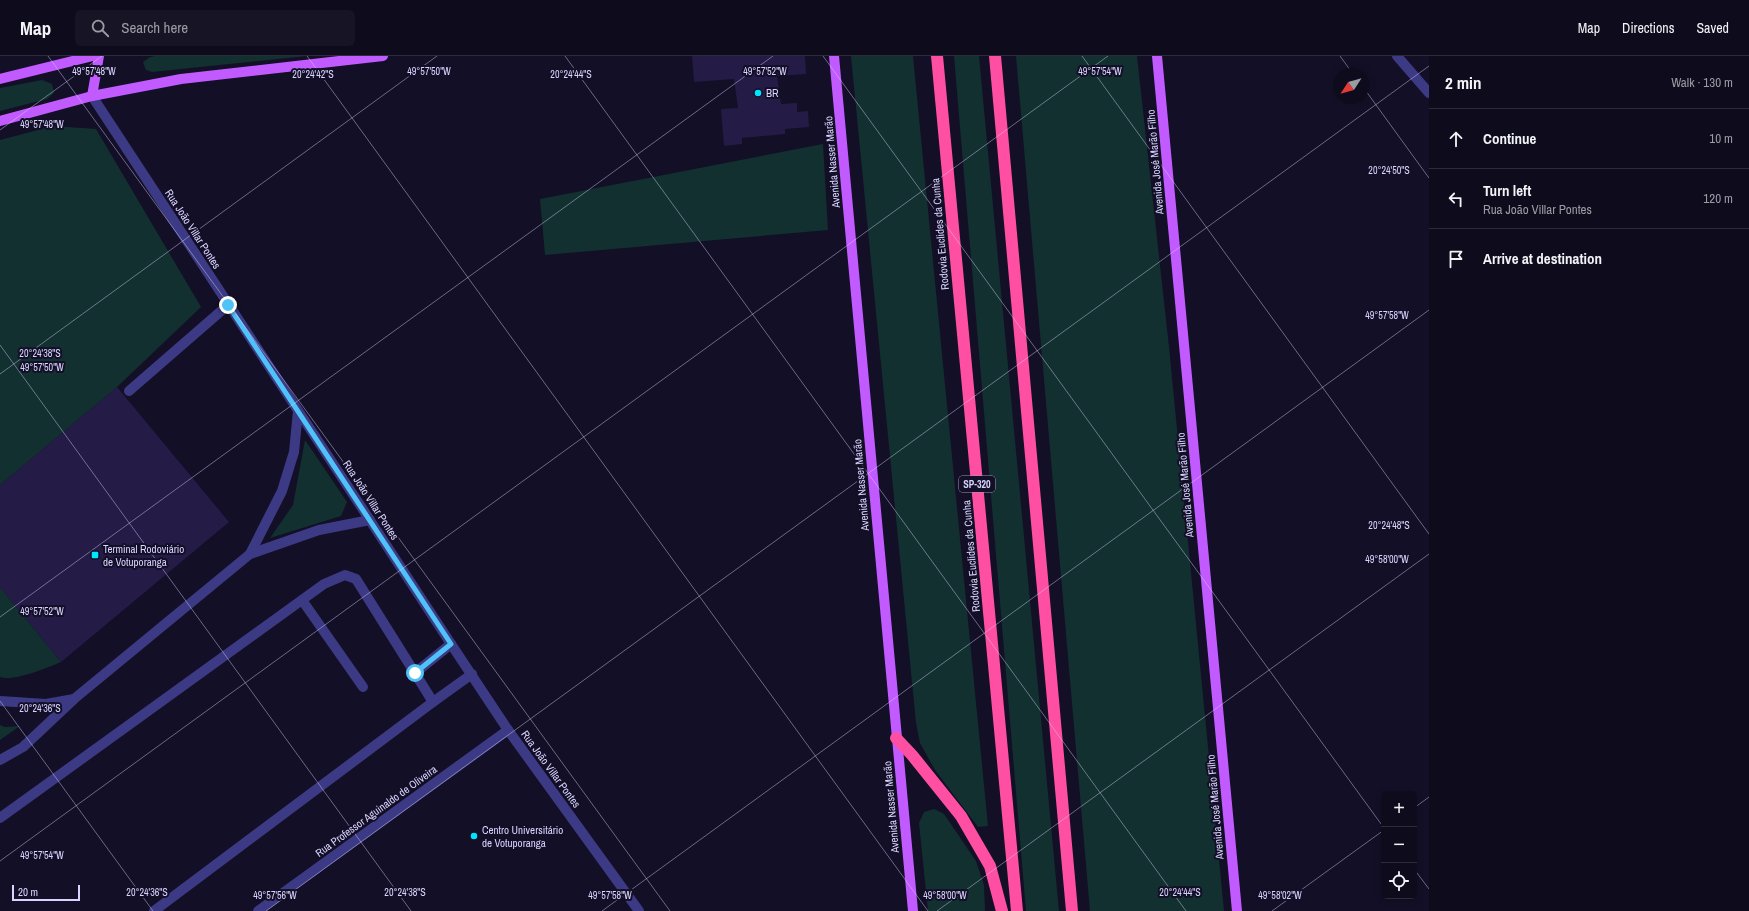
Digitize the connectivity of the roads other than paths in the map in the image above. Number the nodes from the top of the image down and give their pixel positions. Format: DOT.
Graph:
graph roads {
  1 [pos="93,56"];
  2 [pos="99,56"];
  3 [pos="383,56"];
  4 [pos="834,56"];
  5 [pos="937,56"];
  6 [pos="995,56"];
  7 [pos="1157,56"];
  8 [pos="1397,56"];
  9 [pos="0,80"];
  10 [pos="1429,93"];
  11 [pos="92,96"];
  12 [pos="0,120"];
  13 [pos="228,305"];
  14 [pos="129,390"];
  15 [pos="298,411"];
  16 [pos="370,520"];
  17 [pos="250,554"];
  18 [pos="302,600"];
  19 [pos="451,644"];
  20 [pos="415,673"];
  21 [pos="472,674"];
  22 [pos="363,687"];
  23 [pos="74,699"];
  24 [pos="0,701"];
  25 [pos="433,702"];
  26 [pos="508,730"];
  27 [pos="896,738"];
  28 [pos="0,760"];
  29 [pos="0,818"];
  30 [pos="154,911"];
  31 [pos="258,911"];
  32 [pos="639,911"];
  33 [pos="912,911"];
  34 [pos="1002,911"];
  35 [pos="1017,911"];
  36 [pos="1072,911"];
  37 [pos="1237,911"];
  1 -- 9 [label="main road"];
  2 -- 11 [label="main road"];
  3 -- 11 [label="main road"];
  4 -- 27 [label="main road, Avenida Nasser Marão"];
  5 -- 35 [label="highway, Rodovia Euclides da Cunha / SP-320"];
  6 -- 36 [label="highway"];
  7 -- 37 [label="main road, Avenida José Marão Filho"];
  8 -- 10 [label="street"];
  11 -- 12 [label="main road"];
  11 -- 13 [label="street, Rua João Villar Pontes"];
  13 -- 14 [label="street"];
  13 -- 15 [label="street, Rua João Villar Pontes"];
  15 -- 16 [label="street, Rua João Villar Pontes"];
  15 -- 17 [label="street"];
  16 -- 17 [label="street"];
  16 -- 19 [label="street, Rua João Villar Pontes"];
  17 -- 23 [label="street"];
  18 -- 20 [label="street"];
  18 -- 22 [label="street"];
  18 -- 29 [label="street"];
  19 -- 20 [label="street"];
  19 -- 21 [label="street, Rua João Villar Pontes"];
  20 -- 25 [label="street"];
  21 -- 25 [label="street"];
  21 -- 26 [label="street, Rua João Villar Pontes"];
  23 -- 24 [label="street"];
  23 -- 28 [label="street"];
  25 -- 30 [label="street"];
  26 -- 31 [label="street, Rua Professor Aguinaldo de Oliveira"];
  26 -- 32 [label="street, Rua João Villar Pontes"];
  27 -- 33 [label="main road, Avenida Nasser Marão"];
  27 -- 34 [label="highway"];
}
